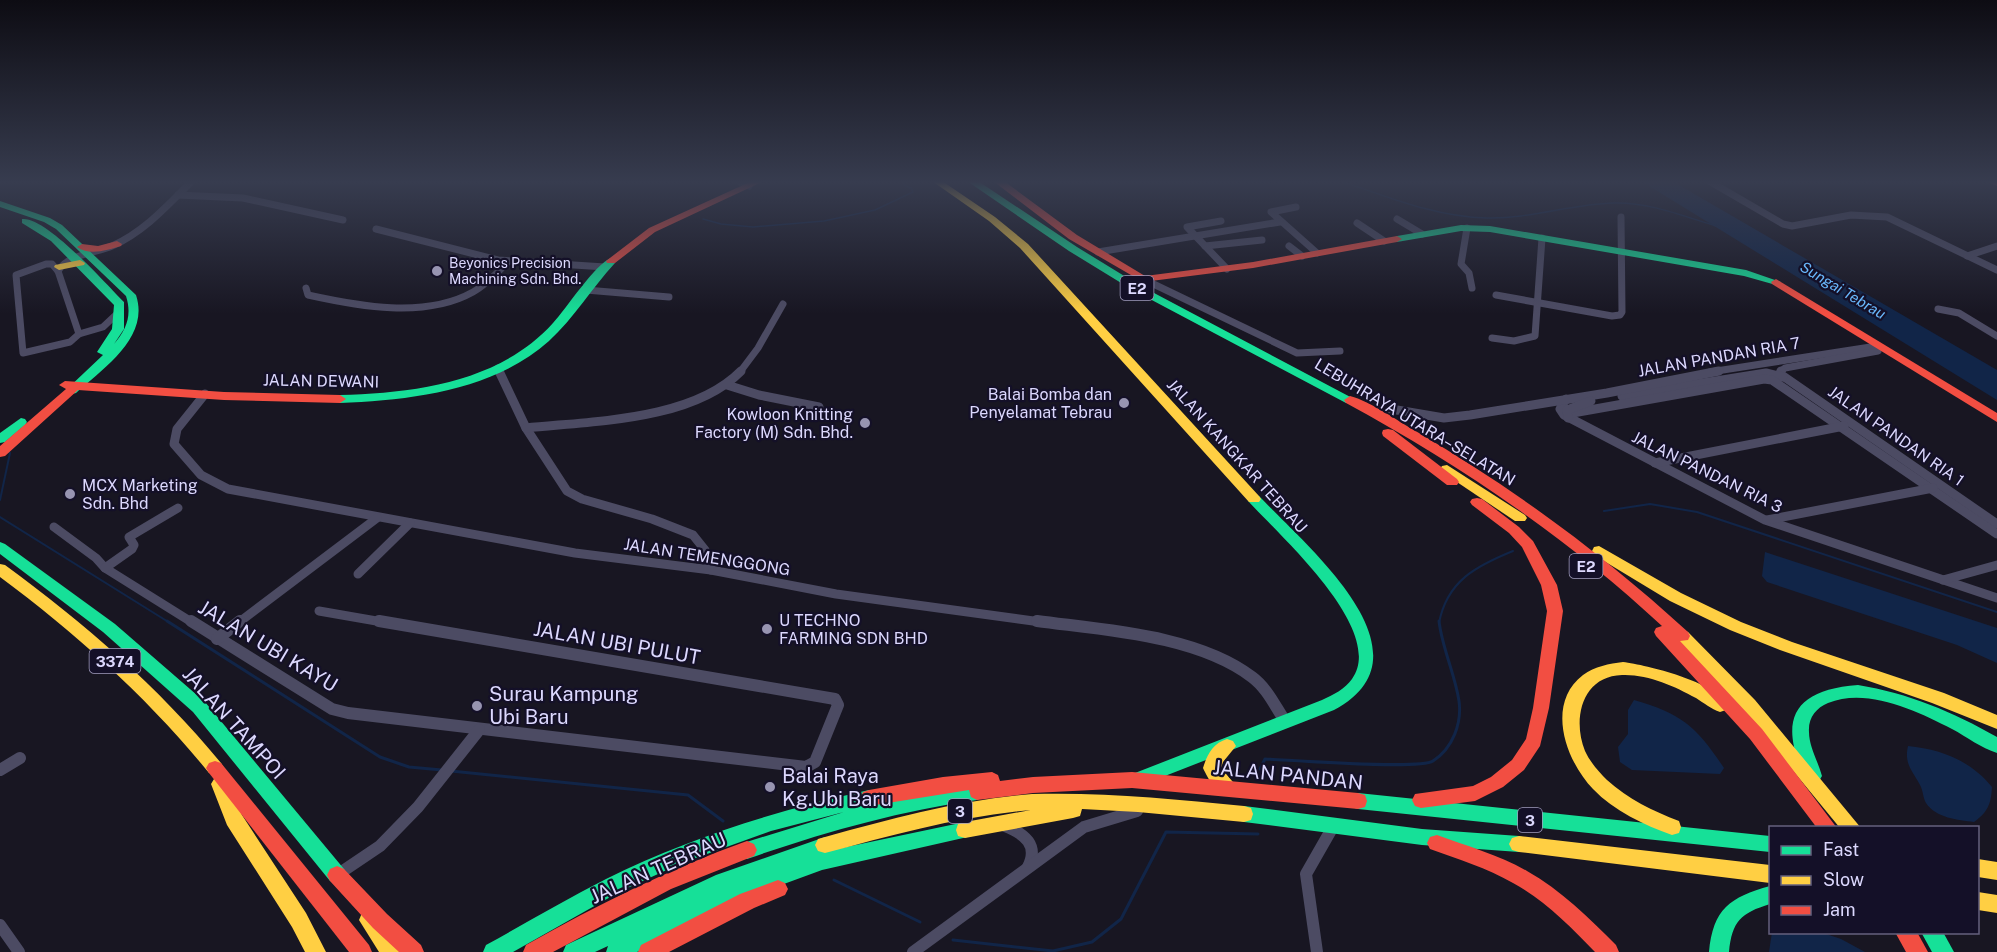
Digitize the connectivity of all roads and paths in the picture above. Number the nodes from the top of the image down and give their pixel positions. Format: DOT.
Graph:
graph roads {
  1 [pos="31,225"];
  2 [pos="52,225"];
  3 [pos="143,225"];
  4 [pos="664,225"];
  5 [pos="1000,225"];
  6 [pos="1025,225"];
  7 [pos="1041,225"];
  8 [pos="1058,225"];
  9 [pos="1188,225"];
  10 [pos="1259,225"];
  11 [pos="1284,225"];
  12 [pos="1360,225"];
  13 [pos="1408,225"];
  14 [pos="1621,225"];
  15 [pos="1900,225"];
  16 [pos="1467,228"];
  17 [pos="376,229"];
  18 [pos="1422,234"];
  19 [pos="1196,236"];
  20 [pos="1542,238"];
  21 [pos="1262,240"];
  22 [pos="1384,242"];
  23 [pos="117,244"];
  24 [pos="1205,246"];
  25 [pos="1289,246"];
  26 [pos="1997,246"];
  27 [pos="1620,251"];
  28 [pos="1098,252"];
  29 [pos="1317,253"];
  30 [pos="79,256"];
  31 [pos="1302,256"];
  32 [pos="1967,256"];
  33 [pos="508,262"];
  34 [pos="101,265"];
  35 [pos="56,267"];
  36 [pos="605,267"];
  37 [pos="1227,269"];
  38 [pos="1997,270"];
  39 [pos="1143,279"];
  40 [pos="306,288"];
  41 [pos="1472,288"];
  42 [pos="586,290"];
  43 [pos="1496,295"];
  44 [pos="669,297"];
  45 [pos="1538,303"];
  46 [pos="783,304"];
  47 [pos="1938,309"];
  48 [pos="121,310"];
  49 [pos="79,334"];
  50 [pos="1997,335"];
  51 [pos="1492,338"];
  52 [pos="1876,349"];
  53 [pos="1340,351"];
  54 [pos="498,368"];
  55 [pos="1782,375"];
  56 [pos="1736,377"];
  57 [pos="1678,378"];
  58 [pos="1702,383"];
  59 [pos="727,385"];
  60 [pos="71,386"];
  61 [pos="205,394"];
  62 [pos="1566,399"];
  63 [pos="819,407"];
  64 [pos="1391,409"];
  65 [pos="1568,416"];
  66 [pos="1997,418"];
  67 [pos="1853,424"];
  68 [pos="1841,426"];
  69 [pos="1997,426"];
  70 [pos="526,428"];
  71 [pos="1388,433"];
  72 [pos="4,444"];
  73 [pos="1655,463"];
  74 [pos="1491,484"];
  75 [pos="1936,488"];
  76 [pos="178,508"];
  77 [pos="377,518"];
  78 [pos="1765,520"];
  79 [pos="1996,522"];
  80 [pos="410,523"];
  81 [pos="54,527"];
  82 [pos="1997,534"];
  83 [pos="0,547"];
  84 [pos="1997,565"];
  85 [pos="0,568"];
  86 [pos="105,568"];
  87 [pos="711,570"];
  88 [pos="358,574"];
  89 [pos="1943,580"];
  90 [pos="1997,598"];
  91 [pos="320,611"];
  92 [pos="217,639"];
  93 [pos="1285,721"];
  94 [pos="1997,722"];
  95 [pos="479,730"];
  96 [pos="1756,734"];
  97 [pos="1233,741"];
  98 [pos="1997,746"];
  99 [pos="21,758"];
  100 [pos="812,766"];
  101 [pos="215,768"];
  102 [pos="0,770"];
  103 [pos="1110,780"];
  104 [pos="1131,782"];
  105 [pos="1815,783"];
  106 [pos="1229,788"];
  107 [pos="1116,802"];
  108 [pos="1356,802"];
  109 [pos="1157,807"];
  110 [pos="999,824"];
  111 [pos="1334,825"];
  112 [pos="1827,826"];
  113 [pos="1850,826"];
  114 [pos="803,830"];
  115 [pos="1422,837"];
  116 [pos="1705,837"];
  117 [pos="1769,844"];
  118 [pos="865,853"];
  119 [pos="1997,866"];
  120 [pos="1979,868"];
  121 [pos="1979,868"];
  122 [pos="1027,869"];
  123 [pos="1997,871"];
  124 [pos="1769,874"];
  125 [pos="338,876"];
  126 [pos="1769,895"];
  127 [pos="1979,901"];
  128 [pos="1997,904"];
  129 [pos="545,922"];
  130 [pos="0,926"];
  131 [pos="1906,934"];
  132 [pos="1932,934"];
  133 [pos="309,949"];
  134 [pos="1917,951"];
  135 [pos="19,952"];
  136 [pos="362,952"];
  137 [pos="391,952"];
  138 [pos="414,952"];
  139 [pos="493,952"];
  140 [pos="506,952"];
  141 [pos="532,952"];
  142 [pos="573,952"];
  143 [pos="616,952"];
  144 [pos="648,952"];
  145 [pos="913,952"];
  146 [pos="1317,952"];
  147 [pos="1609,952"];
  148 [pos="1719,952"];
  149 [pos="1944,952"];
  1 -- 30 [label="main road"];
  2 -- 30 [label="main road"];
  3 -- 23 [label="street"];
  4 -- 36 [label="main road, JALAN DEWANI"];
  5 -- 93 [label="main road, JALAN KANGKAR TEBRAU"];
  6 -- 71 [label="main road, LEBUHRAYA UTARA–SELATAN / E2"];
  7 -- 74 [label="main road, LEBUHRAYA UTARA–SELATAN / E2"];
  8 -- 28 [label="main road"];
  9 -- 19 [label="street"];
  10 -- 19 [label="street"];
  11 -- 29 [label="street"];
  12 -- 22 [label="street"];
  13 -- 18 [label="street"];
  14 -- 27 [label="street"];
  15 -- 32 [label="street"];
  16 -- 18 [label="main road"];
  16 -- 20 [label="main road"];
  16 -- 41 [label="street"];
  17 -- 33 [label="street"];
  18 -- 22 [label="main road"];
  19 -- 24 [label="street"];
  19 -- 28 [label="street"];
  20 -- 27 [label="main road"];
  20 -- 45 [label="street"];
  21 -- 24 [label="street"];
  22 -- 29 [label="main road"];
  23 -- 30 [label="main road"];
  23 -- 34 [label="main road"];
  24 -- 37 [label="street"];
  25 -- 31 [label="street"];
  26 -- 32 [label="street"];
  27 -- 45 [label="street"];
  27 -- 52 [label="main road"];
  28 -- 39 [label="main road"];
  29 -- 31 [label="main road"];
  30 -- 34 [label="main road"];
  30 -- 35 [label="main road"];
  30 -- 48 [label="main road"];
  31 -- 37 [label="main road"];
  32 -- 38 [label="street"];
  33 -- 36 [label="street"];
  33 -- 40 [label="street"];
  34 -- 60 [label="main road"];
  35 -- 49 [label="street"];
  35 -- 49 [label="street"];
  36 -- 42 [label="main road, JALAN DEWANI"];
  37 -- 39 [label="main road"];
  39 -- 53 [label="street"];
  42 -- 44 [label="street"];
  42 -- 54 [label="main road, JALAN DEWANI"];
  43 -- 45 [label="street"];
  45 -- 51 [label="street"];
  46 -- 59 [label="street"];
  47 -- 50 [label="street"];
  48 -- 49 [label="street"];
  48 -- 60 [label="main road"];
  52 -- 55 [label="street, JALAN PANDAN RIA 7"];
  52 -- 56 [label="street, JALAN PANDAN RIA 7"];
  52 -- 66 [label="main road"];
  52 -- 69 [label="main road"];
  54 -- 61 [label="main road, JALAN DEWANI"];
  54 -- 70 [label="street"];
  55 -- 56 [label="street, JALAN PANDAN RIA 7"];
  55 -- 67 [label="street, JALAN PANDAN RIA 1"];
  56 -- 57 [label="street, JALAN PANDAN RIA 7"];
  56 -- 58 [label="street, JALAN PANDAN RIA 7"];
  56 -- 65 [label="street"];
  56 -- 68 [label="street"];
  57 -- 58 [label="street"];
  57 -- 62 [label="street, JALAN PANDAN RIA 7"];
  58 -- 65 [label="street, JALAN PANDAN RIA 7"];
  59 -- 63 [label="street"];
  59 -- 70 [label="street"];
  60 -- 61 [label="main road, JALAN DEWANI"];
  60 -- 72 [label="main road"];
  61 -- 77 [label="street, JALAN TEMENGGONG"];
  62 -- 64 [label="street, JALAN PANDAN RIA 7"];
  62 -- 65 [label="street"];
  65 -- 73 [label="street, JALAN PANDAN RIA 3"];
  67 -- 68 [label="street"];
  67 -- 75 [label="street, JALAN PANDAN RIA 1"];
  68 -- 73 [label="street"];
  68 -- 75 [label="street"];
  70 -- 87 [label="street"];
  71 -- 96 [label="main road, LEBUHRAYA UTARA–SELATAN / E2"];
  71 -- 108 [label="main road"];
  73 -- 78 [label="street, JALAN PANDAN RIA 3"];
  74 -- 94 [label="main road"];
  74 -- 105 [label="main road, LEBUHRAYA UTARA–SELATAN / E2"];
  75 -- 78 [label="street"];
  75 -- 79 [label="street, JALAN PANDAN RIA 1"];
  75 -- 82 [label="street"];
  76 -- 86 [label="street"];
  77 -- 80 [label="street, JALAN TEMENGGONG"];
  77 -- 92 [label="street"];
  78 -- 89 [label="street, JALAN PANDAN RIA 3"];
  80 -- 87 [label="street, JALAN TEMENGGONG"];
  80 -- 88 [label="street"];
  81 -- 86 [label="street, JALAN UBI KAYU"];
  83 -- 125 [label="main road, JALAN TAMPOI / 3374"];
  84 -- 89 [label="street"];
  85 -- 101 [label="main road, 3374"];
  86 -- 92 [label="street, JALAN UBI KAYU"];
  87 -- 93 [label="street, JALAN TEMENGGONG"];
  89 -- 90 [label="street, JALAN PANDAN RIA 3"];
  91 -- 100 [label="street, JALAN UBI PULUT"];
  92 -- 95 [label="street, JALAN UBI KAYU"];
  93 -- 97 [label="main road, JALAN KANGKAR TEBRAU"];
  95 -- 100 [label="street, JALAN UBI KAYU"];
  95 -- 125 [label="street"];
  96 -- 112 [label="main road, LEBUHRAYA UTARA–SELATAN / E2"];
  96 -- 116 [label="main road"];
  97 -- 104 [label="main road, JALAN KANGKAR TEBRAU"];
  97 -- 106 [label="main road, JALAN KANGKAR TEBRAU"];
  98 -- 105 [label="main road"];
  99 -- 102 [label="street"];
  101 -- 133 [label="main road"];
  101 -- 136 [label="main road"];
  103 -- 104 [label="main road, JALAN PANDAN / 3"];
  103 -- 114 [label="main road, JALAN PANDAN / 3"];
  103 -- 129 [label="main road"];
  104 -- 106 [label="main road, JALAN PANDAN / 3"];
  105 -- 113 [label="main road, LEBUHRAYA UTARA–SELATAN"];
  106 -- 108 [label="main road, JALAN PANDAN / 3"];
  107 -- 109 [label="main road, 3"];
  107 -- 110 [label="main road"];
  107 -- 142 [label="main road, 3"];
  108 -- 116 [label="main road, JALAN PANDAN / 3"];
  109 -- 111 [label="main road, 3"];
  109 -- 122 [label="street"];
  110 -- 118 [label="main road"];
  110 -- 122 [label="street"];
  111 -- 115 [label="main road, 3"];
  111 -- 146 [label="street"];
  114 -- 141 [label="main road, JALAN TEBRAU / 3"];
  115 -- 124 [label="main road, 3"];
  115 -- 147 [label="main road"];
  116 -- 117 [label="main road, JALAN PANDAN / 3"];
  118 -- 143 [label="main road"];
  118 -- 144 [label="main road"];
  119 -- 120 [label="main road"];
  121 -- 123 [label="main road"];
  122 -- 145 [label="street"];
  125 -- 137 [label="main road"];
  125 -- 138 [label="main road"];
  126 -- 148 [label="main road"];
  127 -- 128 [label="main road"];
  129 -- 139 [label="main road"];
  129 -- 140 [label="main road"];
  130 -- 135 [label="street"];
  131 -- 134 [label="main road"];
  132 -- 149 [label="main road"];
}
